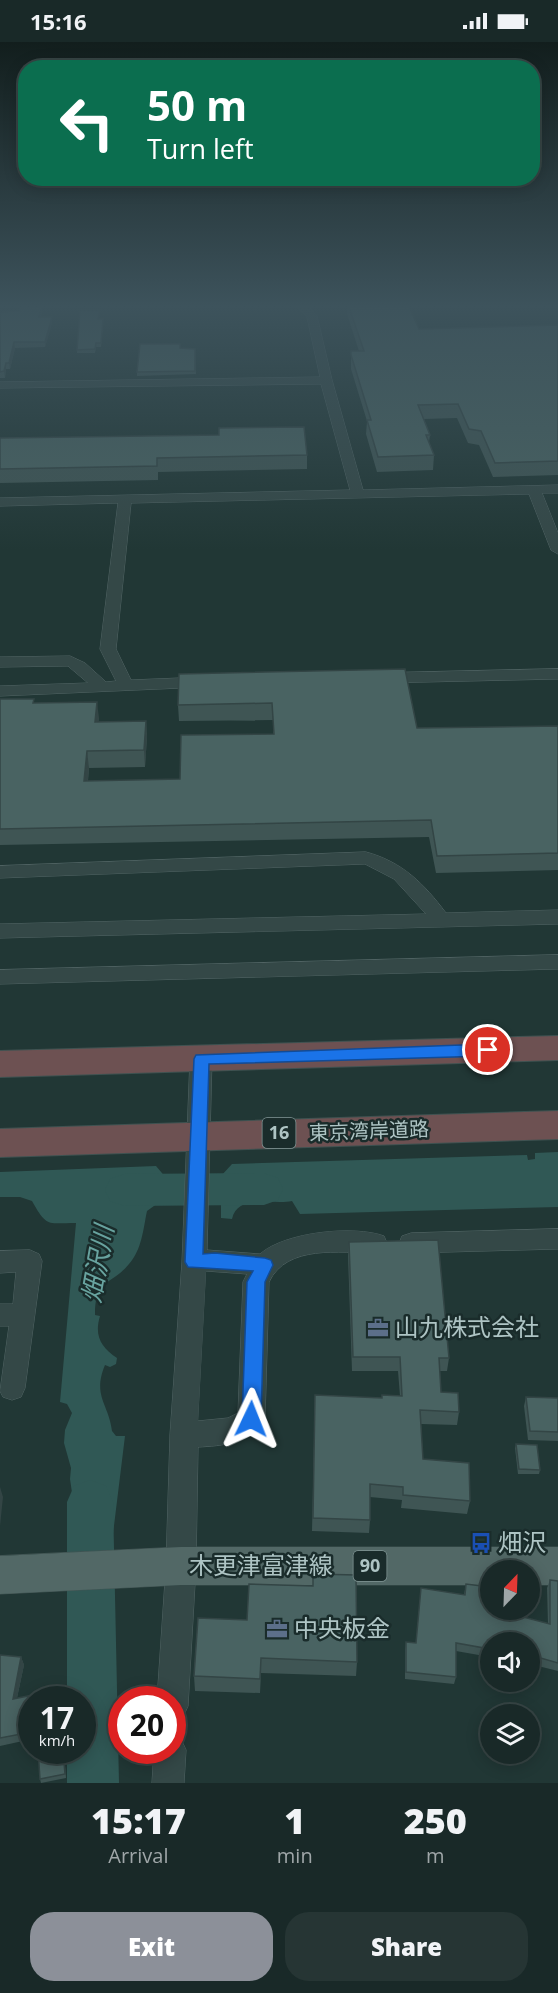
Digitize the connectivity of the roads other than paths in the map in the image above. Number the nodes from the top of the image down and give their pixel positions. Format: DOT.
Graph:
graph roads {
  1 [pos="328,388"];
  2 [pos="534,489"];
  3 [pos="558,489"];
  4 [pos="357,492"];
  5 [pos="125,501"];
  6 [pos="0,502"];
  7 [pos="558,550"];
  8 [pos="0,662"];
  9 [pos="558,674"];
  10 [pos="359,678"];
  11 [pos="219,682"];
  12 [pos="125,684"];
  13 [pos="103,687"];
  14 [pos="0,691"];
  15 [pos="0,872"];
  16 [pos="558,917"];
  17 [pos="441,920"];
  18 [pos="0,931"];
  19 [pos="558,962"];
  20 [pos="0,977"];
  21 [pos="558,1048"];
  22 [pos="201,1059"];
  23 [pos="0,1064"];
  24 [pos="558,1125"];
  25 [pos="0,1143"];
  26 [pos="197,1144"];
  27 [pos="558,1239"];
  28 [pos="0,1262"];
  29 [pos="194,1262"];
  30 [pos="265,1265"];
  31 [pos="12,1315"];
  32 [pos="12,1388"];
  33 [pos="184,1435"];
  34 [pos="181,1566"];
  35 [pos="558,1566"];
  36 [pos="13,1574"];
  37 [pos="173,1686"];
  38 [pos="169,1764"];
  39 [pos="168,1783"];
  1 -- 4 [label="street"];
  2 -- 3 [label="street"];
  2 -- 4 [label="street"];
  2 -- 7 [label="street"];
  4 -- 5 [label="street"];
  5 -- 6 [label="street"];
  5 -- 12 [label="street"];
  8 -- 13 [label="street"];
  9 -- 10 [label="street"];
  11 -- 12 [label="street"];
  12 -- 13 [label="street"];
  13 -- 14 [label="street"];
  15 -- 17 [label="street"];
  16 -- 17 [label="street"];
  17 -- 18 [label="street"];
  19 -- 20 [label="street"];
  21 -- 22 [label="highway"];
  22 -- 23 [label="highway"];
  22 -- 26 [label="street"];
  24 -- 26 [label="highway, 東京湾岸道路 / 16"];
  25 -- 26 [label="highway, 東京湾岸道路 / 16"];
  26 -- 29 [label="street"];
  27 -- 30 [label="street"];
  28 -- 31 [label="street"];
  29 -- 30 [label="street"];
  29 -- 33 [label="street"];
  30 -- 33 [label="street"];
  31 -- 32 [label="street"];
  33 -- 34 [label="street"];
  34 -- 35 [label="main road, 木更津富津線 / 90"];
  34 -- 36 [label="main road, 木更津富津線 / 90"];
  34 -- 37 [label="street"];
  38 -- 39 [label="street"];
}
